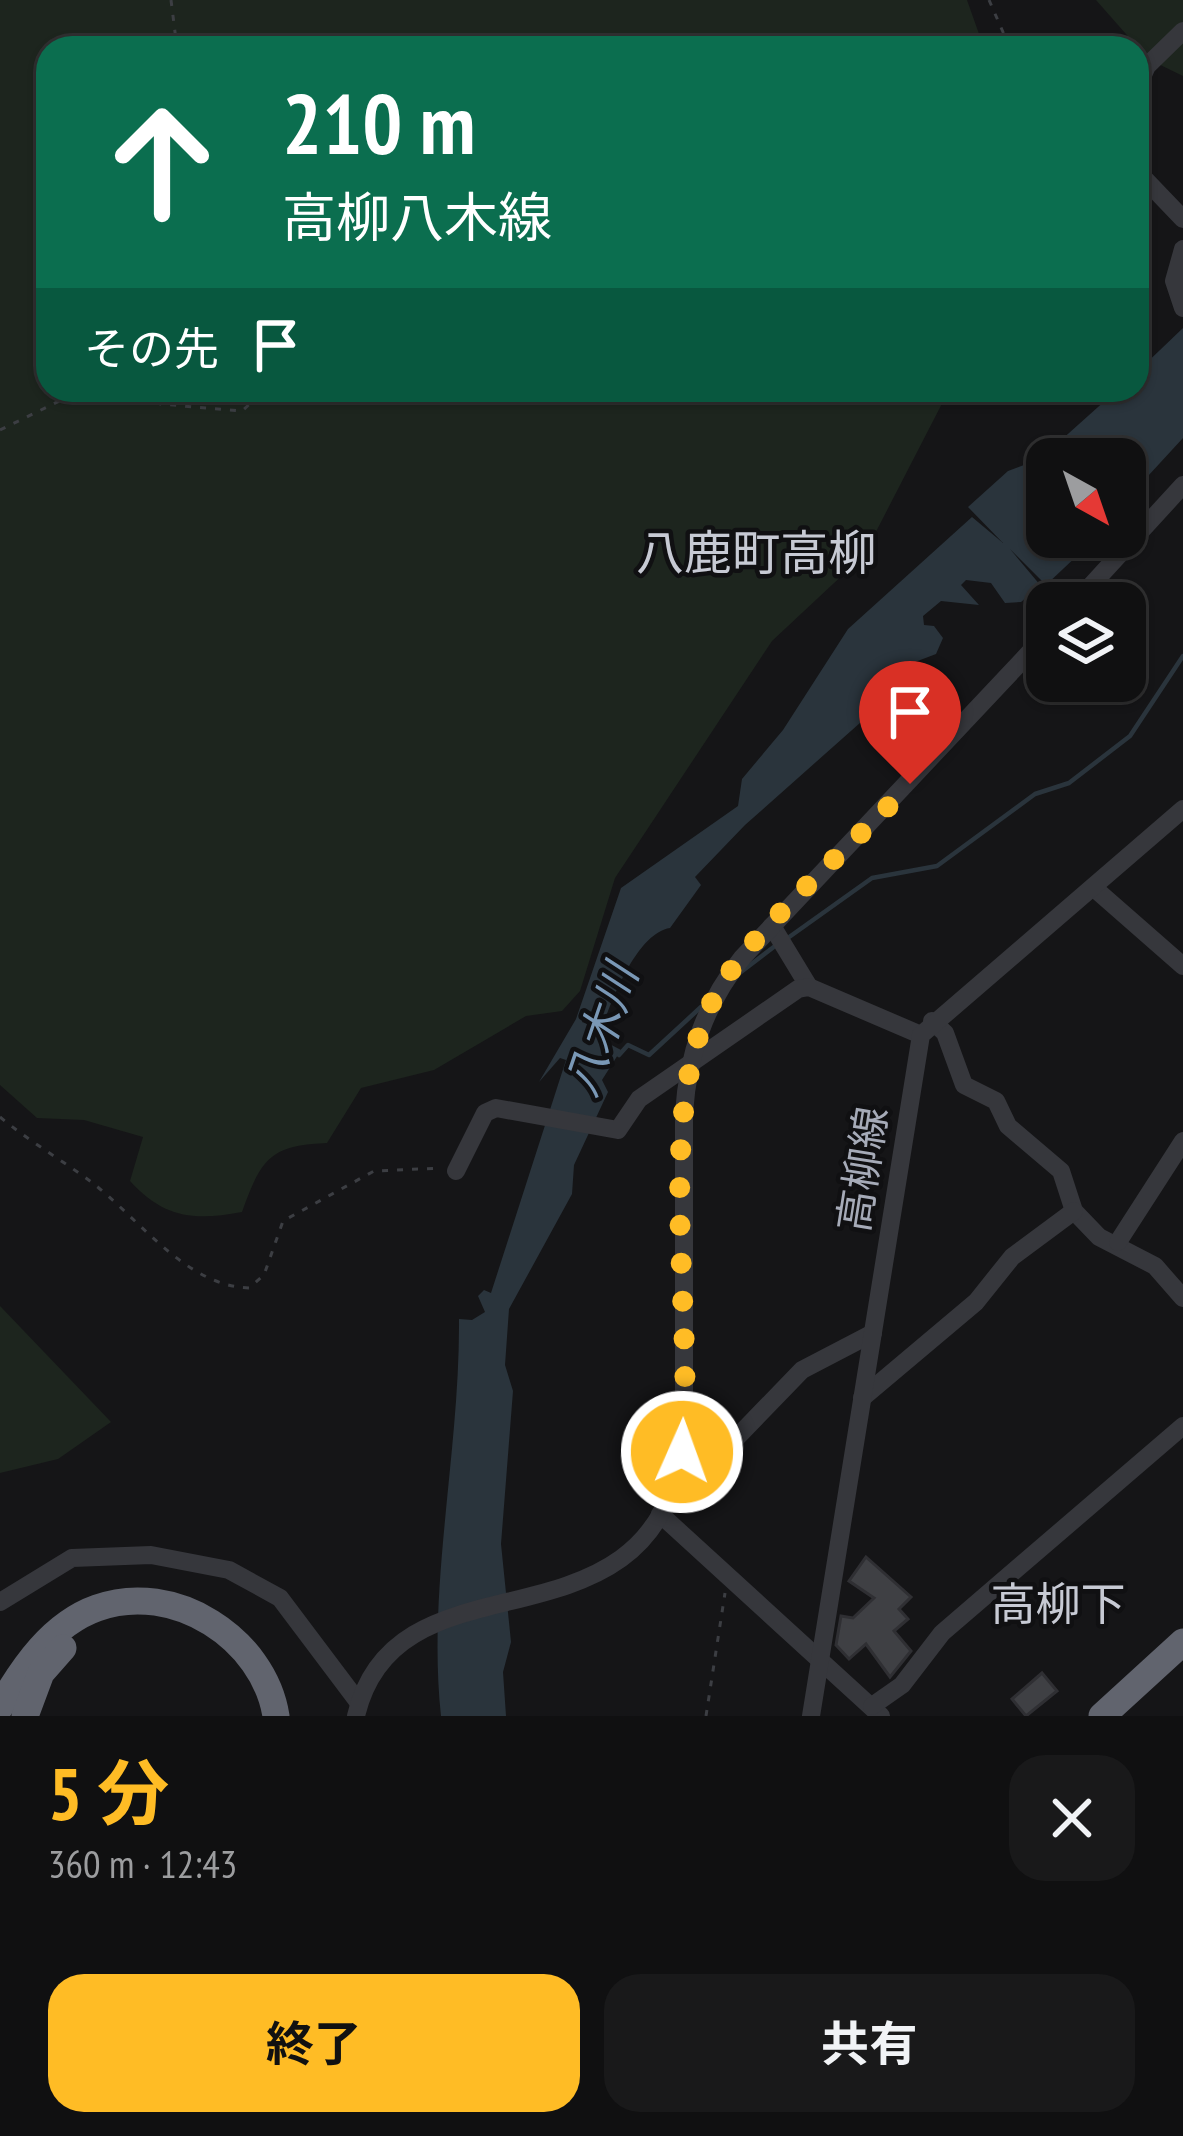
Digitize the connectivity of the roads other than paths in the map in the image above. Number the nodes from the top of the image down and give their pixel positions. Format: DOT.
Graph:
graph roads {
  1 [pos="1183,32"];
  2 [pos="1149,64"];
  3 [pos="1149,184"];
  4 [pos="1183,219"];
  5 [pos="1183,249"];
  6 [pos="1181,305"];
  7 [pos="1183,485"];
  8 [pos="1094,582"];
  9 [pos="1026,658"];
  10 [pos="1183,809"];
  11 [pos="1094,888"];
  12 [pos="778,938"];
  13 [pos="1183,966"];
  14 [pos="808,987"];
  15 [pos="926,1028"];
  16 [pos="690,1060"];
  17 [pos="1183,1142"];
  18 [pos="456,1171"];
  19 [pos="1074,1211"];
  20 [pos="1118,1242"];
  21 [pos="1183,1298"];
  22 [pos="873,1333"];
  23 [pos="862,1398"];
  24 [pos="1183,1426"];
  25 [pos="680,1468"];
  26 [pos="660,1514"];
  27 [pos="0,1602"];
  28 [pos="1183,1642"];
  29 [pos="820,1657"];
  30 [pos="0,1707"];
  31 [pos="358,1710"];
  32 [pos="876,1711"];
  33 [pos="25,1716"];
  34 [pos="259,1716"];
  35 [pos="276,1716"];
  36 [pos="811,1716"];
  37 [pos="1102,1716"];
  1 -- 2 [label="street"];
  3 -- 4 [label="street"];
  5 -- 6 [label="street"];
  7 -- 8 [label="street"];
  9 -- 12 [label="street"];
  10 -- 11 [label="street"];
  11 -- 13 [label="street"];
  11 -- 15 [label="street"];
  12 -- 14 [label="street"];
  12 -- 16 [label="street"];
  14 -- 15 [label="street"];
  14 -- 16 [label="street"];
  15 -- 19 [label="street"];
  15 -- 22 [label="street, 高柳線"];
  16 -- 18 [label="street"];
  16 -- 25 [label="street"];
  17 -- 20 [label="street"];
  19 -- 20 [label="street"];
  19 -- 23 [label="street"];
  20 -- 21 [label="street"];
  22 -- 23 [label="street, 高柳線"];
  22 -- 25 [label="street"];
  23 -- 29 [label="street, 高柳線"];
  24 -- 32 [label="street"];
  25 -- 26 [label="street"];
  26 -- 29 [label="street"];
  26 -- 31 [label="street"];
  27 -- 31 [label="street"];
  28 -- 37 [label="highway"];
  29 -- 32 [label="street"];
  29 -- 36 [label="street, 高柳線"];
  30 -- 35 [label="highway"];
  33 -- 34 [label="highway"];
}
